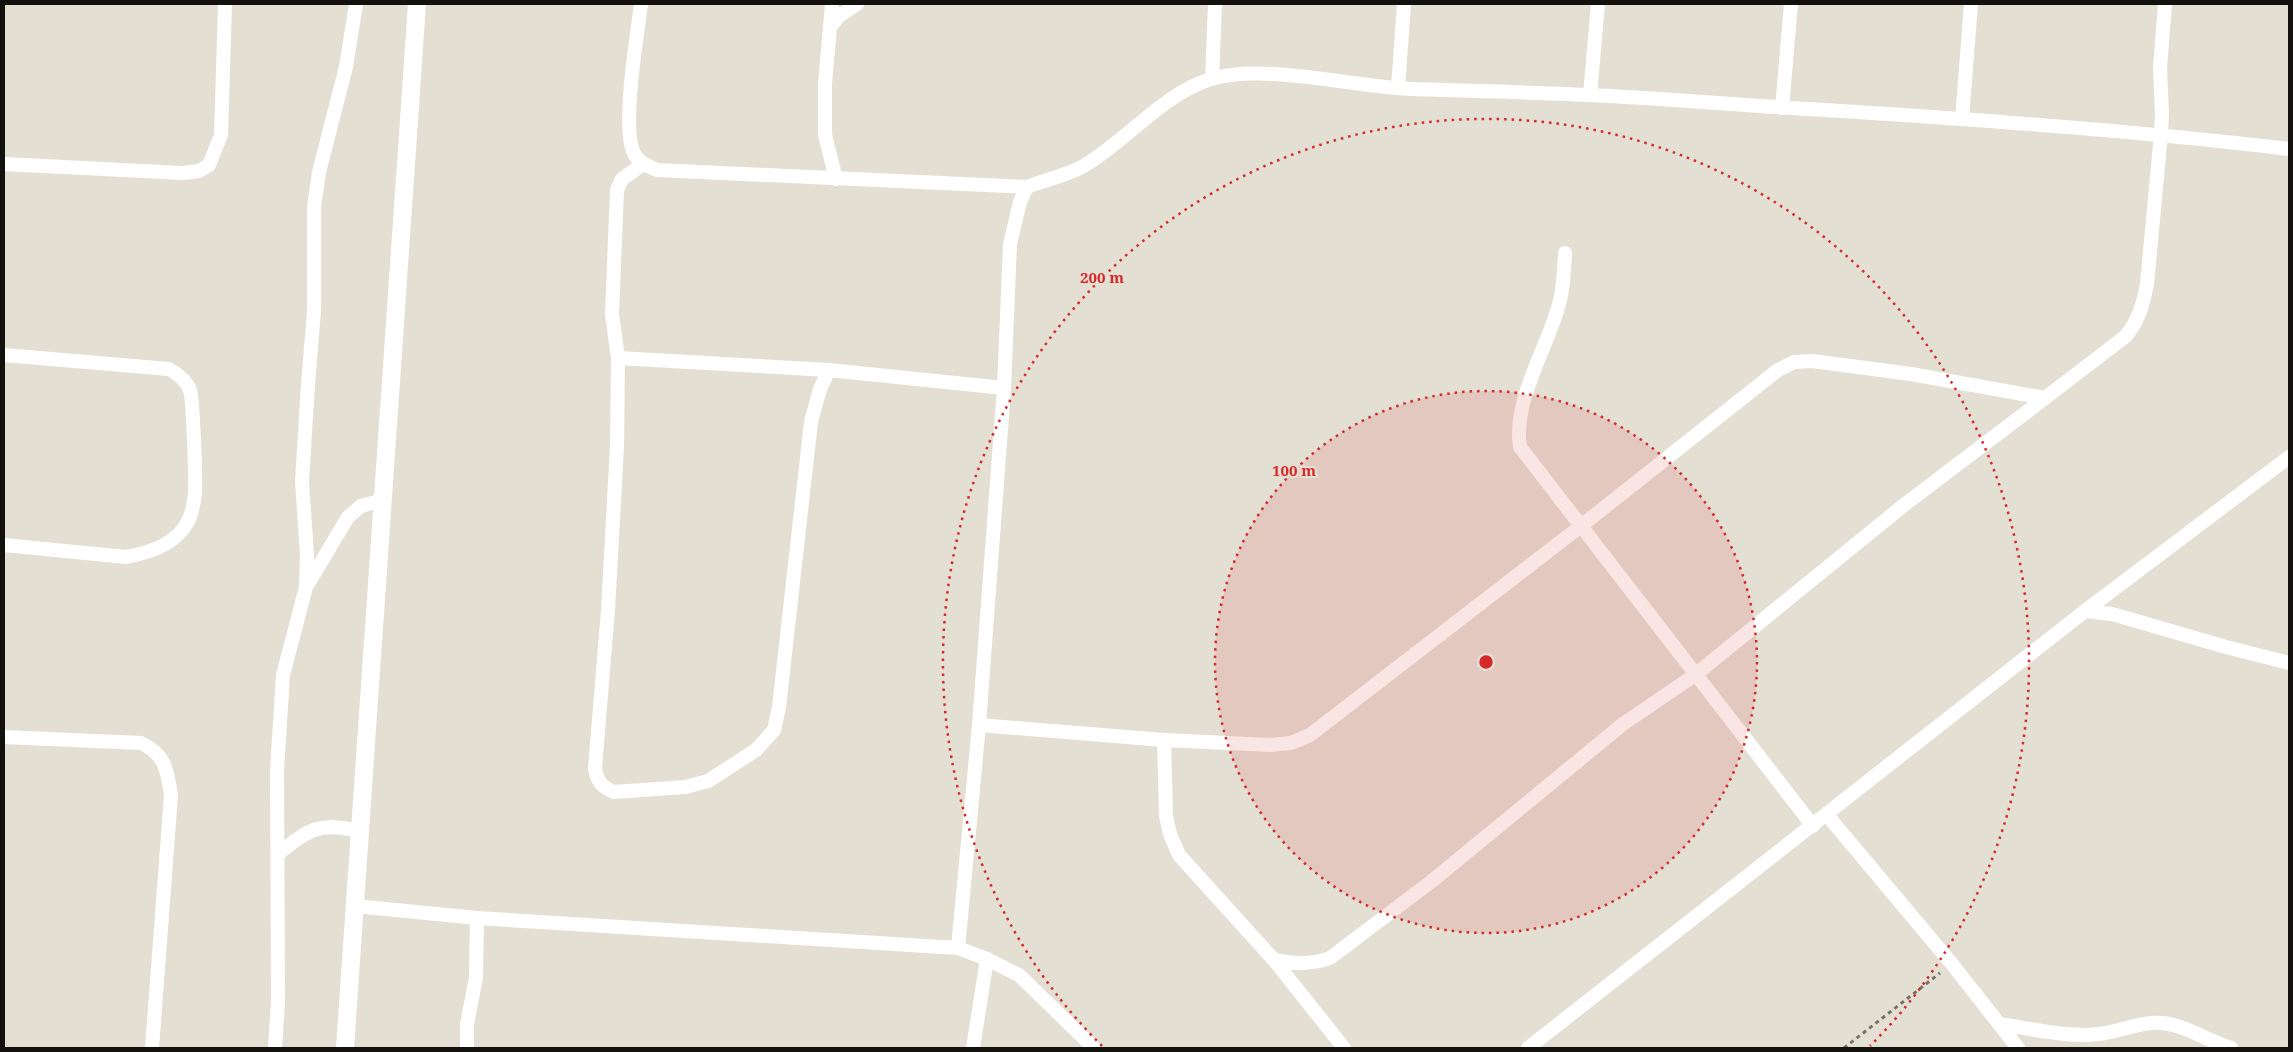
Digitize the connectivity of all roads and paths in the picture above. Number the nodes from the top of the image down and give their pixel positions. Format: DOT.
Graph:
graph roads {
  1 [pos="225,4"];
  2 [pos="356,4"];
  3 [pos="417,4"];
  4 [pos="640,4"];
  5 [pos="832,4"];
  6 [pos="857,4"];
  7 [pos="1215,4"];
  8 [pos="1404,4"];
  9 [pos="1598,4"];
  10 [pos="1791,4"];
  11 [pos="1970,4"];
  12 [pos="2165,4"];
  13 [pos="830,27"];
  14 [pos="1212,79"];
  15 [pos="1398,88"];
  16 [pos="1590,95"];
  17 [pos="1782,108"];
  18 [pos="1962,119"];
  19 [pos="2161,134"];
  20 [pos="2289,149"];
  21 [pos="4,164"];
  22 [pos="644,164"];
  23 [pos="836,179"];
  24 [pos="1027,188"];
  25 [pos="1565,253"];
  26 [pos="4,355"];
  27 [pos="618,358"];
  28 [pos="829,370"];
  29 [pos="1004,388"];
  30 [pos="2045,398"];
  31 [pos="2289,457"];
  32 [pos="383,500"];
  33 [pos="1581,526"];
  34 [pos="4,545"];
  35 [pos="306,587"];
  36 [pos="2085,611"];
  37 [pos="2289,662"];
  38 [pos="1695,675"];
  39 [pos="979,724"];
  40 [pos="4,737"];
  41 [pos="1164,740"];
  42 [pos="1827,815"];
  43 [pos="1813,826"];
  44 [pos="360,831"];
  45 [pos="279,853"];
  46 [pos="355,906"];
  47 [pos="477,918"];
  48 [pos="958,948"];
  49 [pos="987,958"];
  50 [pos="1274,960"];
  51 [pos="1952,964"];
  52 [pos="1999,1024"];
  53 [pos="152,1048"];
  54 [pos="275,1048"];
  55 [pos="344,1048"];
  56 [pos="467,1048"];
  57 [pos="973,1048"];
  58 [pos="1094,1048"];
  59 [pos="1344,1048"];
  60 [pos="1528,1048"];
  61 [pos="1844,1048"];
  62 [pos="2018,1048"];
  63 [pos="2231,1048"];
  1 -- 21 [label="street"];
  2 -- 35 [label="street"];
  3 -- 32 [label="street"];
  4 -- 22 [label="street"];
  5 -- 13 [label="street"];
  6 -- 13 [label="street"];
  7 -- 14 [label="street"];
  8 -- 15 [label="street"];
  9 -- 16 [label="street"];
  10 -- 17 [label="street"];
  11 -- 18 [label="street"];
  12 -- 19 [label="street"];
  13 -- 23 [label="street"];
  14 -- 15 [label="street"];
  14 -- 24 [label="street"];
  15 -- 16 [label="street"];
  16 -- 17 [label="street"];
  17 -- 18 [label="street"];
  18 -- 19 [label="street"];
  19 -- 20 [label="street"];
  19 -- 30 [label="street"];
  22 -- 23 [label="street"];
  22 -- 27 [label="street"];
  23 -- 24 [label="street"];
  24 -- 29 [label="street"];
  25 -- 33 [label="street"];
  26 -- 34 [label="street"];
  27 -- 28 [label="street"];
  27 -- 28 [label="street"];
  28 -- 29 [label="street"];
  29 -- 39 [label="street"];
  30 -- 33 [label="street"];
  30 -- 38 [label="street"];
  31 -- 36 [label="street"];
  32 -- 35 [label="street"];
  32 -- 44 [label="street"];
  33 -- 38 [label="street"];
  33 -- 41 [label="street"];
  35 -- 45 [label="street"];
  36 -- 37 [label="street"];
  36 -- 42 [label="street"];
  38 -- 43 [label="street"];
  38 -- 50 [label="street"];
  39 -- 41 [label="street"];
  39 -- 48 [label="street"];
  40 -- 53 [label="street"];
  41 -- 50 [label="street"];
  42 -- 43 [label="street"];
  42 -- 51 [label="street"];
  43 -- 60 [label="street"];
  44 -- 45 [label="street"];
  44 -- 46 [label="street"];
  45 -- 54 [label="street"];
  46 -- 47 [label="street"];
  46 -- 55 [label="street"];
  47 -- 48 [label="street"];
  47 -- 56 [label="street"];
  48 -- 49 [label="street"];
  49 -- 57 [label="street"];
  49 -- 58 [label="street"];
  50 -- 59 [label="street"];
  51 -- 52 [label="street"];
  51 -- 61 [label="path"];
  52 -- 62 [label="street"];
  52 -- 63 [label="street"];
}
